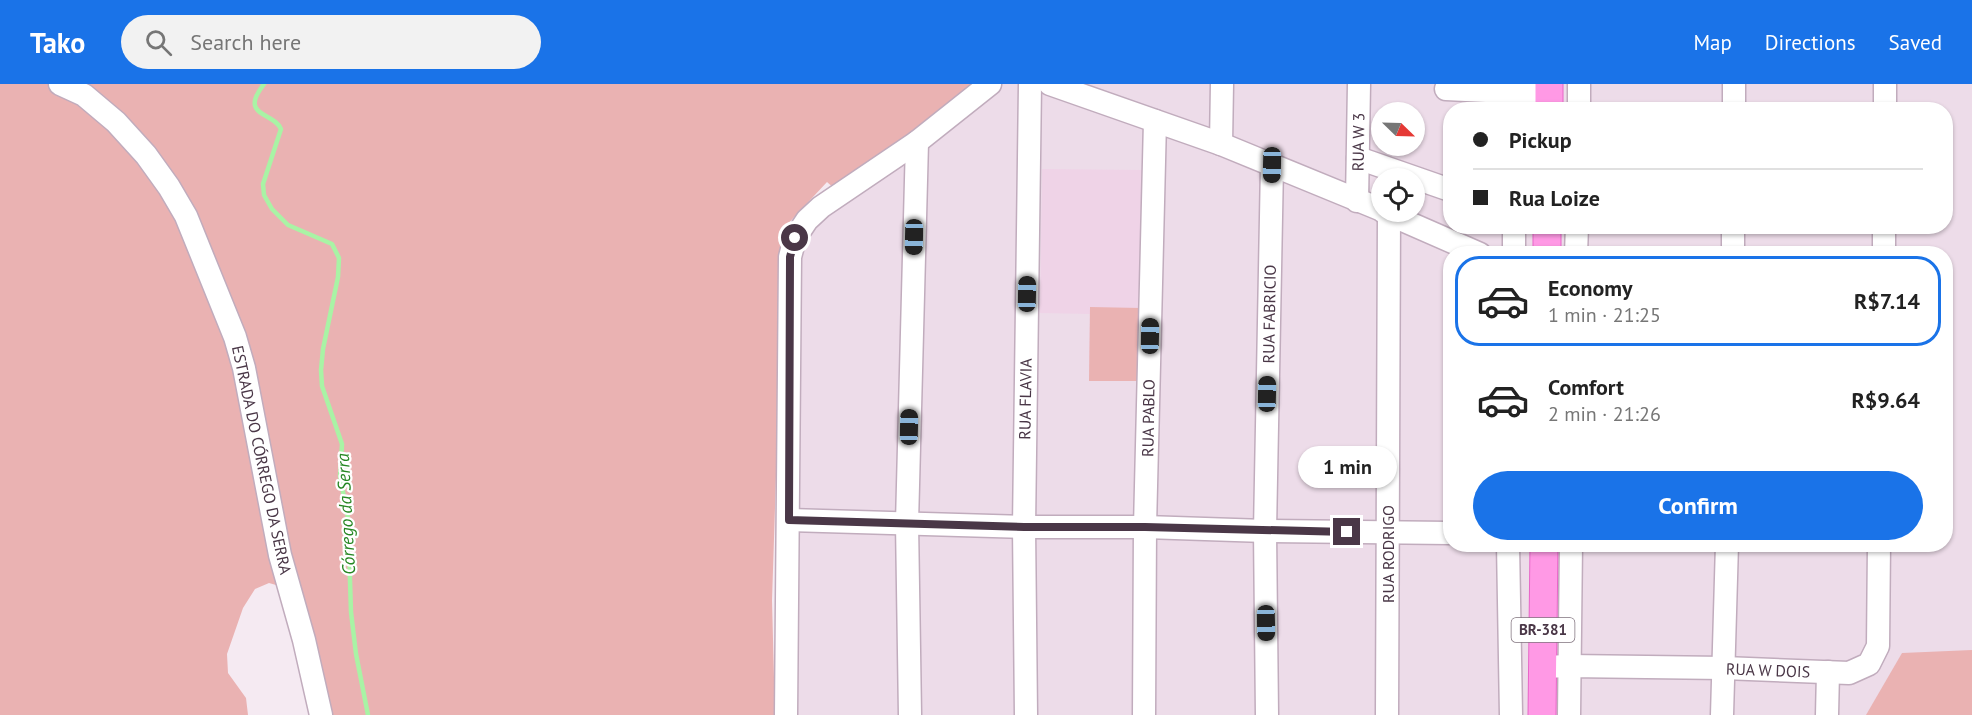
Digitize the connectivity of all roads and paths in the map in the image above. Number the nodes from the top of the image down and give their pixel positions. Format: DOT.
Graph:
graph roads {
  1 [pos="60,84"];
  2 [pos="990,84"];
  3 [pos="1030,84"];
  4 [pos="1222,84"];
  5 [pos="1359,84"];
  6 [pos="1579,84"];
  7 [pos="1734,84"];
  8 [pos="1885,84"];
  9 [pos="1062,86"];
  10 [pos="1446,89"];
  11 [pos="1514,96"];
  12 [pos="1549,96"];
  13 [pos="1579,102"];
  14 [pos="1734,102"];
  15 [pos="1885,102"];
  16 [pos="1155,121"];
  17 [pos="916,141"];
  18 [pos="1221,144"];
  19 [pos="1358,158"];
  20 [pos="1272,165"];
  21 [pos="1443,188"];
  22 [pos="1357,201"];
  23 [pos="1371,206"];
  24 [pos="1385,222"];
  25 [pos="1408,222"];
  26 [pos="1462,246"];
  27 [pos="789,520"];
  28 [pos="907,523"];
  29 [pos="1024,527"];
  30 [pos="1145,527"];
  31 [pos="1265,531"];
  32 [pos="1388,533"];
  33 [pos="1443,533"];
  34 [pos="1508,552"];
  35 [pos="1546,552"];
  36 [pos="1570,552"];
  37 [pos="1726,552"];
  38 [pos="1880,552"];
  39 [pos="1556,667"];
  40 [pos="1724,668"];
  41 [pos="1828,672"];
  42 [pos="321,715"];
  43 [pos="786,715"];
  44 [pos="910,715"];
  45 [pos="1026,715"];
  46 [pos="1144,715"];
  47 [pos="1267,715"];
  48 [pos="1387,715"];
  49 [pos="1511,715"];
  50 [pos="1542,715"];
  51 [pos="1569,715"];
  52 [pos="1722,715"];
  53 [pos="1827,715"];
  1 -- 42 [label="street, ESTRADA DO CÓRREGO DA SERRA"];
  2 -- 17 [label="street"];
  3 -- 29 [label="street, RUA FLAVIA"];
  4 -- 18 [label="street"];
  5 -- 19 [label="street, RUA W 3"];
  6 -- 13 [label="street"];
  7 -- 14 [label="street"];
  8 -- 15 [label="street"];
  9 -- 16 [label="street"];
  10 -- 11 [label="street"];
  11 -- 12 [label="street"];
  16 -- 18 [label="street"];
  16 -- 30 [label="street, RUA PABLO"];
  17 -- 27 [label="street"];
  17 -- 28 [label="street"];
  18 -- 20 [label="street"];
  19 -- 21 [label="street"];
  19 -- 22 [label="street, RUA W 3"];
  20 -- 22 [label="street"];
  20 -- 31 [label="street, RUA FABRICIO"];
  22 -- 23 [label="street"];
  24 -- 32 [label="street, RUA RODRIGO"];
  25 -- 26 [label="street"];
  27 -- 28 [label="street"];
  27 -- 43 [label="street"];
  28 -- 29 [label="street"];
  28 -- 44 [label="street"];
  29 -- 30 [label="street"];
  29 -- 45 [label="street, RUA FLAVIA"];
  30 -- 31 [label="street"];
  30 -- 46 [label="street, RUA PABLO"];
  31 -- 32 [label="street"];
  31 -- 47 [label="street, RUA FABRICIO"];
  32 -- 33 [label="street"];
  32 -- 48 [label="street, RUA RODRIGO"];
  34 -- 49 [label="street"];
  35 -- 39 [label="main road, BR-381"];
  36 -- 39 [label="street"];
  37 -- 40 [label="street"];
  38 -- 41 [label="street, RUA W DOIS"];
  39 -- 40 [label="street, RUA W DOIS"];
  39 -- 50 [label="main road, BR-381"];
  39 -- 51 [label="street"];
  40 -- 41 [label="street, RUA W DOIS"];
  40 -- 52 [label="street"];
  41 -- 53 [label="street"];
}
